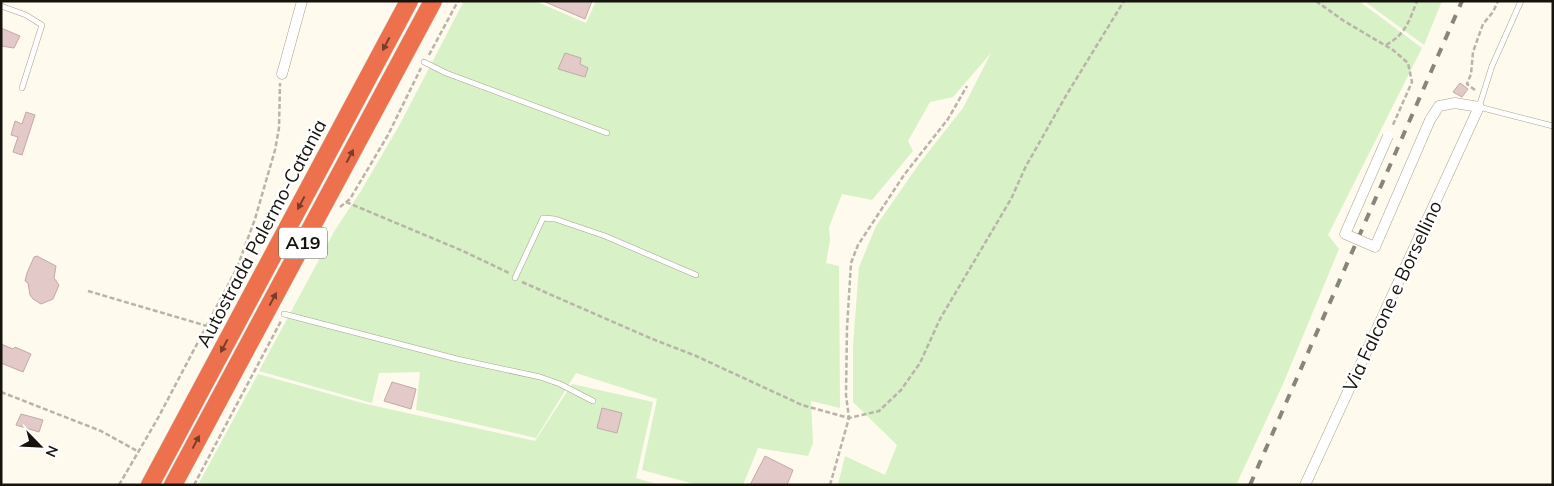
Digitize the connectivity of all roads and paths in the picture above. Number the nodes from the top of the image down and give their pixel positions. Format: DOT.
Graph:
graph roads {
  1 [pos="8,1"];
  2 [pos="302,1"];
  3 [pos="410,1"];
  4 [pos="433,1"];
  5 [pos="458,1"];
  6 [pos="1124,1"];
  7 [pos="1316,1"];
  8 [pos="1418,1"];
  9 [pos="1498,1"];
  10 [pos="1520,1"];
  11 [pos="4,7"];
  12 [pos="1386,45"];
  13 [pos="424,62"];
  14 [pos="282,74"];
  15 [pos="967,86"];
  16 [pos="22,88"];
  17 [pos="1483,95"];
  18 [pos="1479,107"];
  19 [pos="1553,126"];
  20 [pos="607,133"];
  21 [pos="1388,136"];
  22 [pos="346,202"];
  23 [pos="338,208"];
  24 [pos="696,274"];
  25 [pos="515,278"];
  26 [pos="88,291"];
  27 [pos="284,314"];
  28 [pos="207,326"];
  29 [pos="1,392"];
  30 [pos="593,401"];
  31 [pos="850,418"];
  32 [pos="139,452"];
  33 [pos="119,485"];
  34 [pos="150,485"];
  35 [pos="173,485"];
  36 [pos="194,485"];
  37 [pos="830,485"];
  38 [pos="1305,485"];
  1 -- 11 [label="lane"];
  2 -- 14 [label="street"];
  3 -- 34 [label="highway, Autostrada Palermo-Catania / A19, one-way"];
  35 -- 4 [label="highway, A19, one-way"];
  5 -- 13 [label="path"];
  6 -- 31 [label="path"];
  7 -- 12 [label="path"];
  8 -- 12 [label="path"];
  9 -- 17 [label="path"];
  10 -- 17 [label="lane"];
  11 -- 16 [label="lane"];
  12 -- 21 [label="path"];
  13 -- 20 [label="lane"];
  13 -- 22 [label="path"];
  14 -- 28 [label="path"];
  15 -- 31 [label="path"];
  17 -- 18 [label="lane"];
  18 -- 19 [label="lane"];
  18 -- 21 [label="street, bridge"];
  18 -- 38 [label="street, Via Falcone e Borsellino"];
  22 -- 23 [label="path"];
  22 -- 25 [label="path"];
  24 -- 25 [label="lane"];
  25 -- 31 [label="path"];
  26 -- 28 [label="path"];
  27 -- 30 [label="lane"];
  27 -- 36 [label="path"];
  28 -- 32 [label="path"];
  29 -- 32 [label="path"];
  31 -- 37 [label="path"];
  32 -- 33 [label="path"];
}
